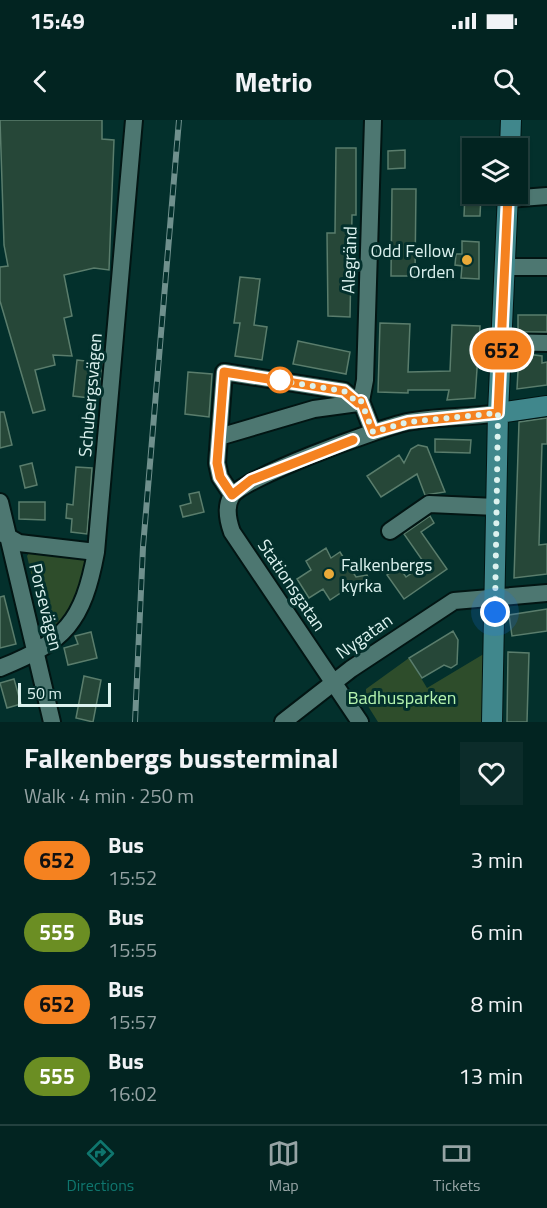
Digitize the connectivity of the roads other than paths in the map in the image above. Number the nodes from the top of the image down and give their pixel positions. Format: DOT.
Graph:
graph roads {
  1 [pos="134,120"];
  2 [pos="373,120"];
  3 [pos="511,120"];
  4 [pos="510,138"];
  5 [pos="528,196"];
  6 [pos="547,196"];
  7 [pos="508,204"];
  8 [pos="505,267"];
  9 [pos="547,267"];
  10 [pos="502,342"];
  11 [pos="547,343"];
  12 [pos="359,402"];
  13 [pos="547,406"];
  14 [pos="498,413"];
  15 [pos="373,432"];
  16 [pos="219,437"];
  17 [pos="232,495"];
  18 [pos="0,502"];
  19 [pos="496,507"];
  20 [pos="390,531"];
  21 [pos="4,535"];
  22 [pos="96,552"];
  23 [pos="547,592"];
  24 [pos="496,598"];
  25 [pos="37,653"];
  26 [pos="0,668"];
  27 [pos="334,684"];
  28 [pos="52,722"];
  29 [pos="283,722"];
  30 [pos="360,722"];
  31 [pos="492,722"];
  1 -- 22 [label="street, Schubergsvägen"];
  2 -- 12 [label="street, Alegränd"];
  3 -- 4 [label="main road"];
  5 -- 6 [label="street"];
  7 -- 8 [label="main road"];
  8 -- 9 [label="street"];
  8 -- 10 [label="main road"];
  10 -- 11 [label="street"];
  10 -- 14 [label="main road"];
  12 -- 15 [label="street"];
  12 -- 16 [label="street"];
  12 -- 16 [label="street"];
  13 -- 14 [label="main road"];
  14 -- 15 [label="street"];
  14 -- 19 [label="main road"];
  15 -- 17 [label="street"];
  16 -- 17 [label="street"];
  17 -- 27 [label="street, Stationsgatan"];
  18 -- 21 [label="street, Porsevägen"];
  19 -- 20 [label="street"];
  19 -- 24 [label="main road"];
  21 -- 22 [label="street"];
  21 -- 25 [label="street, Porsevägen"];
  22 -- 25 [label="street, Schubergsvägen"];
  23 -- 24 [label="street, Nygatan"];
  24 -- 27 [label="street, Nygatan"];
  24 -- 31 [label="main road"];
  25 -- 26 [label="street, Schubergsvägen"];
  25 -- 28 [label="street, Porsevägen"];
  27 -- 29 [label="street, Nygatan"];
  27 -- 30 [label="street, Stationsgatan"];
}
